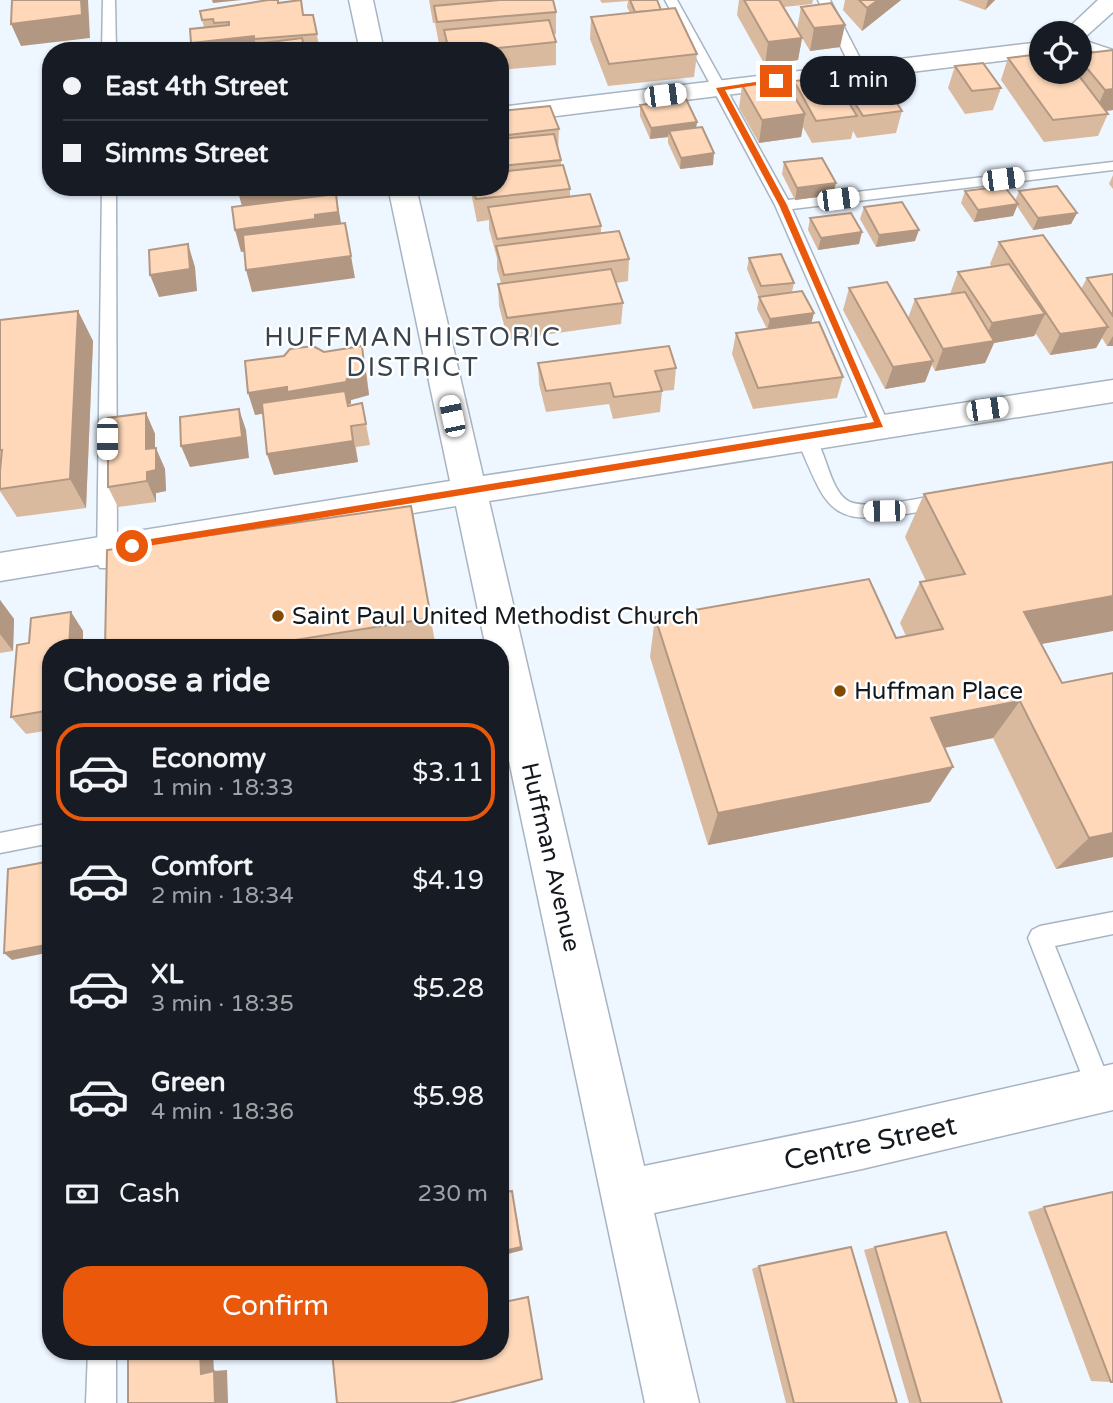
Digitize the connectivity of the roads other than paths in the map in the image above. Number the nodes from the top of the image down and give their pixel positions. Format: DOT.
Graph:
graph roads {
  1 [pos="110,0"];
  2 [pos="361,0"];
  3 [pos="671,0"];
  4 [pos="824,0"];
  5 [pos="1112,0"];
  6 [pos="1088,21"];
  7 [pos="109,42"];
  8 [pos="370,42"];
  9 [pos="1092,47"];
  10 [pos="1029,50"];
  11 [pos="1113,54"];
  12 [pos="859,70"];
  13 [pos="720,88"];
  14 [pos="509,114"];
  15 [pos="1113,166"];
  16 [pos="108,196"];
  17 [pos="404,196"];
  18 [pos="783,205"];
  19 [pos="1113,391"];
  20 [pos="880,425"];
  21 [pos="805,437"];
  22 [pos="468,493"];
  23 [pos="965,497"];
  24 [pos="107,564"];
  25 [pos="0,567"];
  26 [pos="501,639"];
  27 [pos="509,674"];
  28 [pos="42,835"];
  29 [pos="0,843"];
  30 [pos="1113,923"];
  31 [pos="1107,1089"];
  32 [pos="627,1194"];
  33 [pos="102,1360"];
  34 [pos="101,1403"];
  35 [pos="672,1403"];
  1 -- 7 [label="lane"];
  2 -- 8 [label="street"];
  3 -- 13 [label="lane"];
  4 -- 12 [label="lane"];
  5 -- 6 [label="street"];
  9 -- 11 [label="lane"];
  10 -- 12 [label="street"];
  12 -- 13 [label="street"];
  13 -- 14 [label="street"];
  13 -- 18 [label="lane"];
  15 -- 18 [label="lane"];
  16 -- 24 [label="lane"];
  17 -- 22 [label="street, Huffman Avenue"];
  18 -- 20 [label="lane"];
  19 -- 20 [label="street"];
  20 -- 21 [label="street"];
  21 -- 22 [label="street"];
  21 -- 23 [label="lane"];
  22 -- 24 [label="street"];
  22 -- 26 [label="street, Huffman Avenue"];
  24 -- 25 [label="street"];
  27 -- 32 [label="street, Huffman Avenue"];
  28 -- 29 [label="lane"];
  30 -- 31 [label="lane"];
  31 -- 32 [label="street, Centre Street"];
  32 -- 35 [label="street, Huffman Avenue"];
  33 -- 34 [label="lane"];
}
